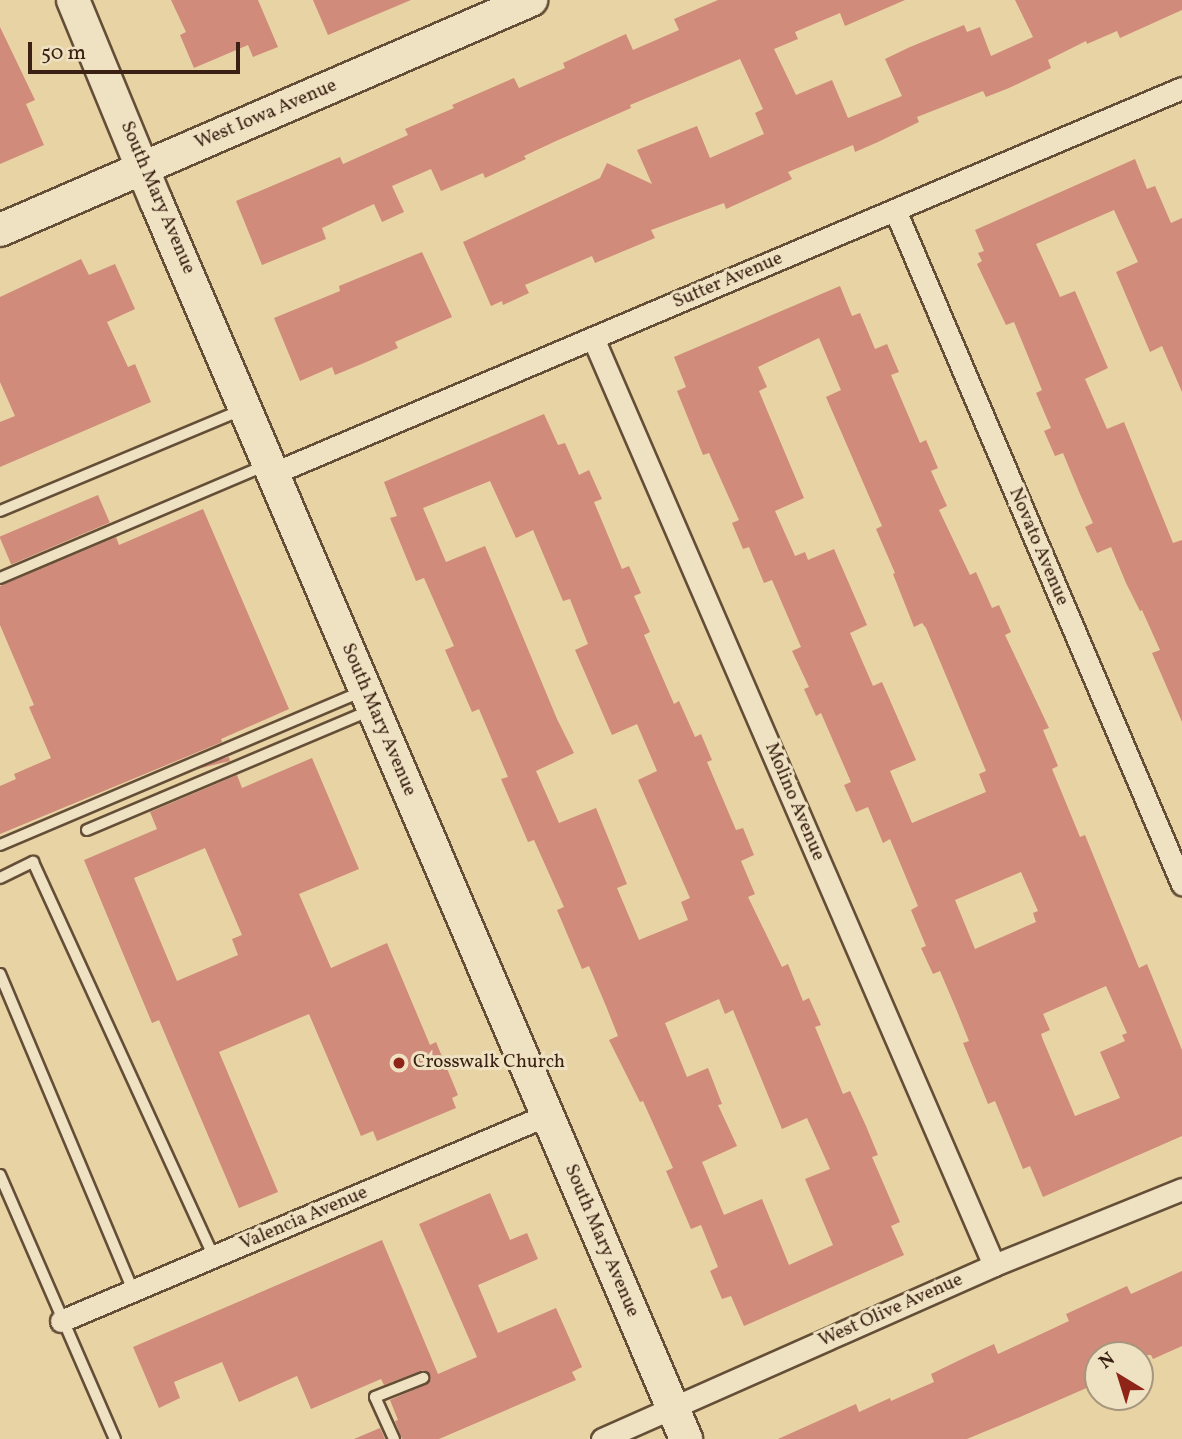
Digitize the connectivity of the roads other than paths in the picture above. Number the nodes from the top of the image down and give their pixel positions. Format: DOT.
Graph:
graph roads {
  1 [pos="73,0"];
  2 [pos="531,0"];
  3 [pos="481,10"];
  4 [pos="1182,88"];
  5 [pos="142,166"];
  6 [pos="895,210"];
  7 [pos="0,230"];
  8 [pos="593,338"];
  9 [pos="246,408"];
  10 [pos="272,468"];
  11 [pos="0,511"];
  12 [pos="0,578"];
  13 [pos="369,699"];
  14 [pos="88,830"];
  15 [pos="0,845"];
  16 [pos="0,878"];
  17 [pos="1182,884"];
  18 [pos="0,974"];
  19 [pos="547,1115"];
  20 [pos="0,1175"];
  21 [pos="1182,1188"];
  22 [pos="214,1258"];
  23 [pos="994,1265"];
  24 [pos="134,1291"];
  25 [pos="61,1321"];
  26 [pos="423,1378"];
  27 [pos="673,1409"];
  28 [pos="115,1439"];
  29 [pos="394,1439"];
  30 [pos="602,1439"];
  31 [pos="686,1439"];
  1 -- 5 [label="main road, South Mary Avenue"];
  2 -- 3 [label="main road, West Iowa Avenue"];
  3 -- 5 [label="main road, West Iowa Avenue"];
  4 -- 6 [label="street, Sutter Avenue"];
  5 -- 7 [label="main road, West Iowa Avenue"];
  5 -- 9 [label="main road, South Mary Avenue"];
  6 -- 8 [label="street, Sutter Avenue"];
  6 -- 17 [label="street, Novato Avenue"];
  8 -- 10 [label="street, Sutter Avenue"];
  8 -- 23 [label="street, Molino Avenue"];
  9 -- 10 [label="main road, South Mary Avenue"];
  9 -- 11 [label="lane"];
  10 -- 12 [label="lane"];
  10 -- 13 [label="main road, South Mary Avenue"];
  13 -- 14 [label="lane"];
  13 -- 15 [label="lane"];
  13 -- 19 [label="main road, South Mary Avenue"];
  16 -- 22 [label="lane"];
  18 -- 24 [label="lane"];
  19 -- 22 [label="street, Valencia Avenue"];
  19 -- 27 [label="main road, South Mary Avenue"];
  20 -- 25 [label="lane"];
  21 -- 23 [label="street, West Olive Avenue"];
  22 -- 24 [label="street, Valencia Avenue"];
  23 -- 27 [label="street, West Olive Avenue"];
  24 -- 25 [label="street, Valencia Avenue"];
  25 -- 28 [label="lane"];
  26 -- 29 [label="lane"];
  27 -- 30 [label="street, West Olive Avenue"];
  27 -- 31 [label="main road, South Mary Avenue"];
}
